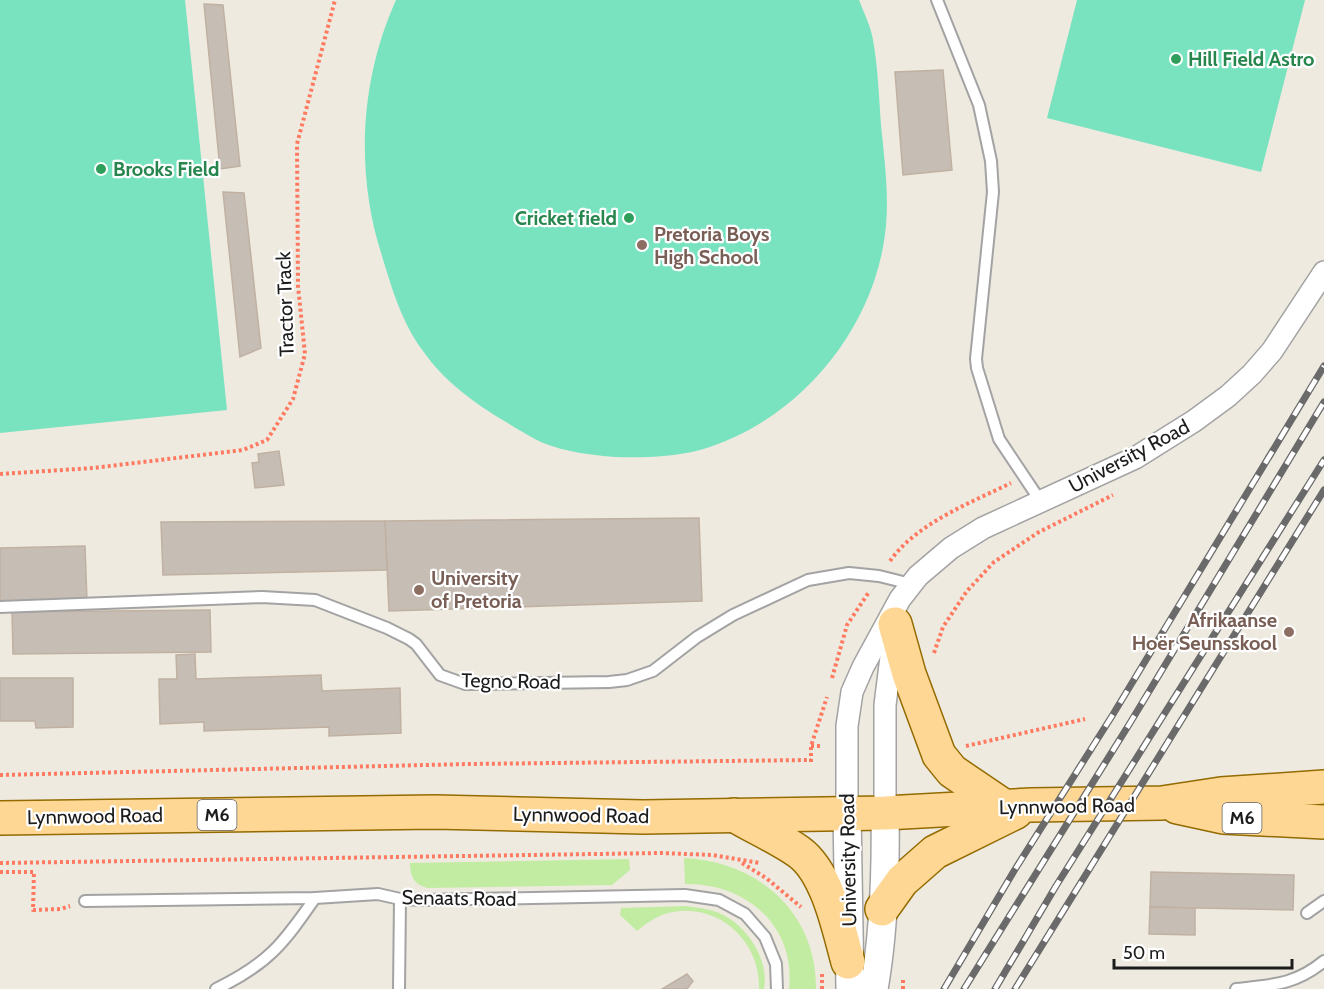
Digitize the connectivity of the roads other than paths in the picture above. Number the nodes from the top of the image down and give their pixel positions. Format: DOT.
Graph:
graph roads {
  1 [pos="937,0"];
  2 [pos="1324,272"];
  3 [pos="1041,501"];
  4 [pos="902,602"];
  5 [pos="0,607"];
  6 [pos="1324,787"];
  7 [pos="1162,803"];
  8 [pos="1018,806"];
  9 [pos="847,812"];
  10 [pos="885,813"];
  11 [pos="734,815"];
  12 [pos="0,818"];
  13 [pos="1324,822"];
  14 [pos="315,898"];
  15 [pos="400,899"];
  16 [pos="85,901"];
  17 [pos="1324,901"];
  18 [pos="882,909"];
  19 [pos="1307,913"];
  20 [pos="1324,961"];
  21 [pos="849,975"];
  22 [pos="216,989"];
  23 [pos="399,989"];
  24 [pos="777,989"];
  25 [pos="874,989"];
  26 [pos="1236,989"];
  1 -- 3 [label="lane"];
  2 -- 3 [label="street, University Road"];
  3 -- 4 [label="street, University Road"];
  4 -- 5 [label="lane, Tegno Road"];
  4 -- 8 [label="main road"];
  4 -- 9 [label="street, University Road"];
  4 -- 10 [label="street, University Road"];
  6 -- 7 [label="main road, Lynnwood Road / M6"];
  7 -- 8 [label="main road, Lynnwood Road / M6"];
  7 -- 13 [label="main road, Lynnwood Road / M6"];
  8 -- 10 [label="main road, Lynnwood Road / M6"];
  8 -- 18 [label="main road"];
  9 -- 10 [label="main road, Lynnwood Road / M6"];
  9 -- 11 [label="main road, Lynnwood Road / M6"];
  9 -- 21 [label="street, University Road"];
  10 -- 18 [label="street, University Road"];
  11 -- 12 [label="main road, Lynnwood Road / M6"];
  11 -- 21 [label="main road"];
  14 -- 15 [label="lane, Senaats Road"];
  14 -- 16 [label="lane, Senaats Road"];
  14 -- 22 [label="lane"];
  15 -- 23 [label="lane"];
  15 -- 24 [label="lane, Senaats Road"];
  17 -- 19 [label="lane"];
  18 -- 25 [label="street, University Road"];
  20 -- 26 [label="lane"];
}
